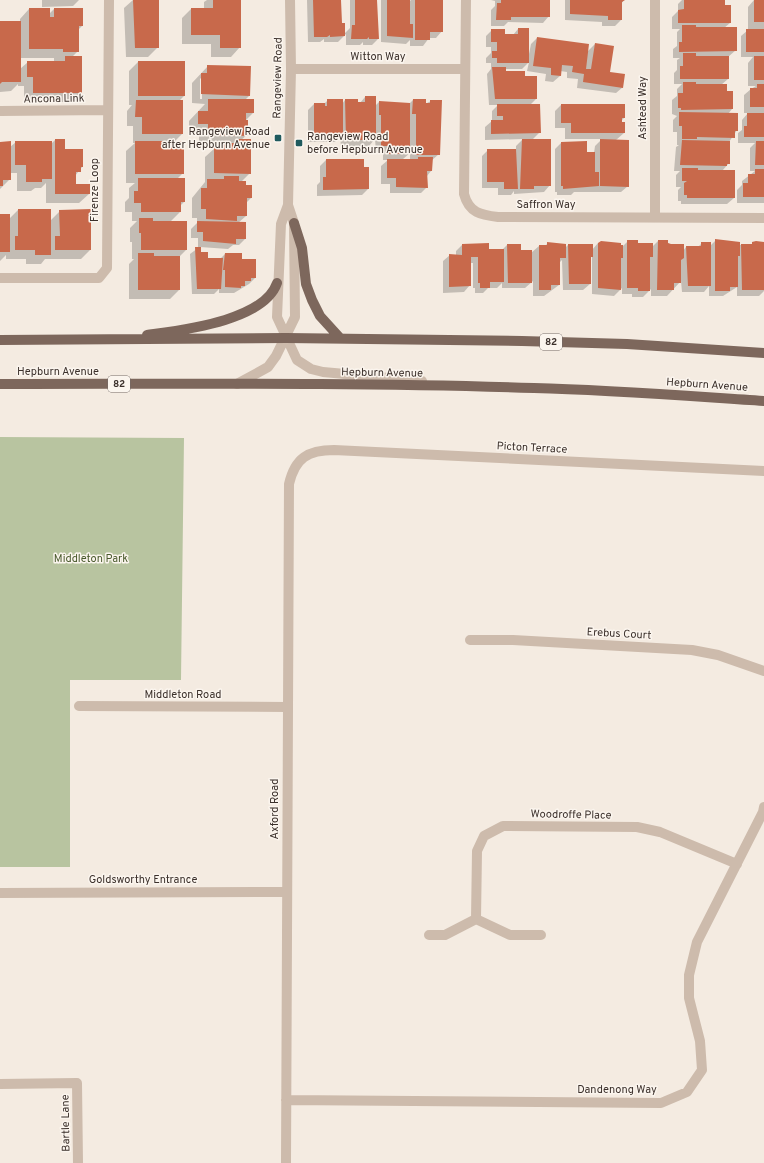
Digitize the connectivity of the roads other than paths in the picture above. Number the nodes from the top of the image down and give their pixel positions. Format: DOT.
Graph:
graph roads {
  1 [pos="109,0"];
  2 [pos="290,0"];
  3 [pos="466,0"];
  4 [pos="654,0"];
  5 [pos="291,68"];
  6 [pos="464,69"];
  7 [pos="107,110"];
  8 [pos="0,111"];
  9 [pos="288,204"];
  10 [pos="655,217"];
  11 [pos="764,218"];
  12 [pos="294,223"];
  13 [pos="0,278"];
  14 [pos="277,283"];
  15 [pos="286,338"];
  16 [pos="340,338"];
  17 [pos="0,340"];
  18 [pos="106,340"];
  19 [pos="764,353"];
  20 [pos="0,384"];
  21 [pos="237,384"];
  22 [pos="486,387"];
  23 [pos="764,401"];
  24 [pos="301,459"];
  25 [pos="764,471"];
  26 [pos="470,640"];
  27 [pos="764,671"];
  28 [pos="79,706"];
  29 [pos="288,707"];
  30 [pos="764,807"];
  31 [pos="737,864"];
  32 [pos="0,892"];
  33 [pos="286,892"];
  34 [pos="476,919"];
  35 [pos="429,935"];
  36 [pos="541,935"];
  37 [pos="0,1084"];
  38 [pos="286,1100"];
  39 [pos="78,1163"];
  40 [pos="286,1163"];
  1 -- 7 [label="street, Firenze Loop"];
  2 -- 5 [label="street, Rangeview Road"];
  3 -- 6 [label="street, Saffron Way"];
  4 -- 10 [label="street, Ashtead Way"];
  5 -- 6 [label="street, Witton Way"];
  5 -- 9 [label="street, Rangeview Road"];
  6 -- 10 [label="street, Saffron Way"];
  7 -- 8 [label="street, Ancona Link"];
  7 -- 13 [label="street, Firenze Loop"];
  9 -- 12 [label="street, Rangeview Road"];
  9 -- 14 [label="street, Rangeview Road"];
  10 -- 11 [label="street, Saffron Way"];
  12 -- 15 [label="street, Rangeview Road"];
  12 -- 16 [label="main road"];
  14 -- 15 [label="street, Rangeview Road"];
  14 -- 18 [label="main road"];
  15 -- 16 [label="main road, 82"];
  15 -- 18 [label="main road, 82"];
  15 -- 21 [label="street, Rangeview Road"];
  15 -- 22 [label="street, Rangeview Road"];
  16 -- 19 [label="main road, 82"];
  17 -- 18 [label="main road, 82"];
  20 -- 21 [label="main road, Hepburn Avenue / 82"];
  21 -- 22 [label="main road, Hepburn Avenue / 82"];
  22 -- 23 [label="main road, Hepburn Avenue / 82"];
  24 -- 25 [label="street, Picton Terrace"];
  24 -- 29 [label="street, Axford Road"];
  26 -- 27 [label="street, Erebus Court"];
  28 -- 29 [label="street, Middleton Road"];
  29 -- 33 [label="street, Axford Road"];
  30 -- 31 [label="street, Dandenong Way"];
  31 -- 34 [label="street, Woodroffe Place"];
  31 -- 38 [label="street, Dandenong Way"];
  32 -- 33 [label="street, Goldsworthy Entrance"];
  33 -- 38 [label="street, Axford Road"];
  34 -- 35 [label="street"];
  34 -- 36 [label="street"];
  37 -- 39 [label="street, Bartle Lane"];
  38 -- 40 [label="street, Axford Road"];
}
